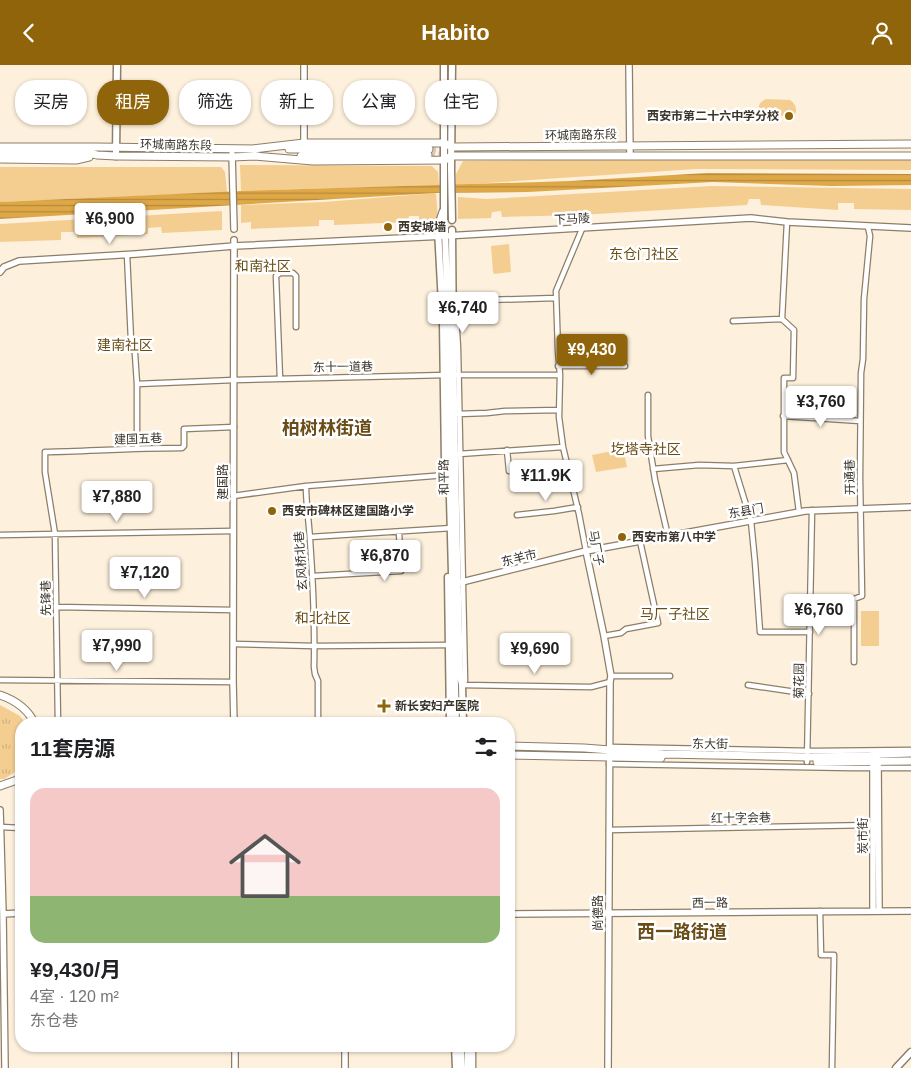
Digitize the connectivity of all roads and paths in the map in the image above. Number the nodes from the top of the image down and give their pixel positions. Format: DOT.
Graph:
graph roads {
  1 [pos="117,65"];
  2 [pos="304,65"];
  3 [pos="444,65"];
  4 [pos="452,65"];
  5 [pos="629,65"];
  6 [pos="0,143"];
  7 [pos="304,143"];
  8 [pos="444,143"];
  9 [pos="911,144"];
  10 [pos="630,146"];
  11 [pos="0,147"];
  12 [pos="96,147"];
  13 [pos="116,147"];
  14 [pos="452,147"];
  15 [pos="232,149"];
  16 [pos="428,152"];
  17 [pos="254,153"];
  18 [pos="0,154"];
  19 [pos="97,155"];
  20 [pos="911,155"];
  21 [pos="116,156"];
  22 [pos="630,156"];
  23 [pos="232,157"];
  24 [pos="448,158"];
  25 [pos="0,159"];
  26 [pos="448,203"];
  27 [pos="442,220"];
  28 [pos="452,220"];
  29 [pos="787,222"];
  30 [pos="868,227"];
  31 [pos="911,228"];
  32 [pos="234,229"];
  33 [pos="582,229"];
  34 [pos="441,233"];
  35 [pos="452,233"];
  36 [pos="234,243"];
  37 [pos="127,255"];
  38 [pos="0,272"];
  39 [pos="556,298"];
  40 [pos="453,299"];
  41 [pos="782,319"];
  42 [pos="733,321"];
  43 [pos="296,327"];
  44 [pos="558,366"];
  45 [pos="625,366"];
  46 [pos="451,375"];
  47 [pos="560,375"];
  48 [pos="280,379"];
  49 [pos="234,380"];
  50 [pos="137,384"];
  51 [pos="648,395"];
  52 [pos="559,410"];
  53 [pos="457,415"];
  54 [pos="783,417"];
  55 [pos="860,421"];
  56 [pos="234,427"];
  57 [pos="564,447"];
  58 [pos="137,448"];
  59 [pos="507,450"];
  60 [pos="457,454"];
  61 [pos="788,460"];
  62 [pos="734,466"];
  63 [pos="568,467"];
  64 [pos="653,469"];
  65 [pos="45,472"];
  66 [pos="446,475"];
  67 [pos="306,486"];
  68 [pos="234,496"];
  69 [pos="578,507"];
  70 [pos="911,507"];
  71 [pos="861,509"];
  72 [pos="812,510"];
  73 [pos="800,512"];
  74 [pos="517,515"];
  75 [pos="751,521"];
  76 [pos="451,528"];
  77 [pos="233,531"];
  78 [pos="400,531"];
  79 [pos="55,534"];
  80 [pos="0,535"];
  81 [pos="668,536"];
  82 [pos="310,537"];
  83 [pos="640,541"];
  84 [pos="586,551"];
  85 [pos="313,576"];
  86 [pos="460,583"];
  87 [pos="56,607"];
  88 [pos="233,610"];
  89 [pos="810,632"];
  90 [pos="604,636"];
  91 [pos="233,644"];
  92 [pos="452,645"];
  93 [pos="314,646"];
  94 [pos="854,662"];
  95 [pos="670,675"];
  96 [pos="610,679"];
  97 [pos="0,680"];
  98 [pos="57,681"];
  99 [pos="233,682"];
  100 [pos="462,685"];
  101 [pos="748,685"];
  102 [pos="809,694"];
  103 [pos="0,695"];
  104 [pos="31,717"];
  105 [pos="58,717"];
  106 [pos="234,717"];
  107 [pos="318,717"];
  108 [pos="450,717"];
  109 [pos="456,717"];
  110 [pos="463,717"];
  111 [pos="515,746"];
  112 [pos="911,751"];
  113 [pos="515,755"];
  114 [pos="609,755"];
  115 [pos="808,757"];
  116 [pos="911,761"];
  117 [pos="875,764"];
  118 [pos="911,767"];
  119 [pos="15,781"];
  120 [pos="0,786"];
  121 [pos="0,810"];
  122 [pos="873,825"];
  123 [pos="1,827"];
  124 [pos="15,828"];
  125 [pos="609,830"];
  126 [pos="820,911"];
  127 [pos="876,911"];
  128 [pos="911,911"];
  129 [pos="15,913"];
  130 [pos="3,914"];
  131 [pos="515,914"];
  132 [pos="608,914"];
  133 [pos="235,1052"];
  134 [pos="345,1052"];
  135 [pos="455,1052"];
  136 [pos="461,1052"];
  137 [pos="468,1052"];
  138 [pos="473,1052"];
  139 [pos="911,1052"];
  140 [pos="5,1068"];
  141 [pos="235,1068"];
  142 [pos="345,1068"];
  143 [pos="456,1068"];
  144 [pos="462,1068"];
  145 [pos="468,1068"];
  146 [pos="473,1068"];
  147 [pos="608,1068"];
  148 [pos="832,1068"];
  149 [pos="896,1068"];
  1 -- 13 [label="main road"];
  2 -- 7 [label="street"];
  3 -- 8 [label="main road"];
  4 -- 14 [label="main road"];
  5 -- 10 [label="street"];
  6 -- 12 [label="main road, 环城南路东段"];
  7 -- 8 [label="main road, 环城南路东段"];
  7 -- 17 [label="main road, 环城南路东段"];
  8 -- 14 [label="main road, 环城南路东段"];
  8 -- 24 [label="main road"];
  9 -- 10 [label="main road, 环城南路东段"];
  10 -- 14 [label="main road, 环城南路东段"];
  10 -- 22 [label="street"];
  11 -- 12 [label="main road, 环城南路东段"];
  12 -- 13 [label="main road, 环城南路东段"];
  13 -- 15 [label="main road, 环城南路东段"];
  13 -- 21 [label="main road"];
  14 -- 24 [label="main road"];
  15 -- 17 [label="main road, 环城南路东段"];
  15 -- 23 [label="street"];
  16 -- 17 [label="main road, 环城南路东段"];
  17 -- 23 [label="main road, 环城南路东段"];
  17 -- 24 [label="main road, 环城南路东段"];
  18 -- 19 [label="main road, 环城南路东段"];
  19 -- 21 [label="main road, 环城南路东段"];
  19 -- 25 [label="main road, 环城南路东段"];
  20 -- 22 [label="main road, 环城南路东段"];
  21 -- 23 [label="main road, 环城南路东段"];
  22 -- 24 [label="main road, 环城南路东段"];
  23 -- 32 [label="street"];
  24 -- 26 [label="main road"];
  26 -- 27 [label="main road"];
  26 -- 28 [label="main road"];
  29 -- 30 [label="street, 下马陵"];
  29 -- 33 [label="street, 下马陵"];
  29 -- 41 [label="street"];
  30 -- 31 [label="street, 下马陵"];
  30 -- 55 [label="street, 开通巷"];
  33 -- 35 [label="street, 下马陵"];
  33 -- 39 [label="street, 马厂子"];
  34 -- 35 [label="street, 下马陵"];
  34 -- 36 [label="street, 下马陵"];
  34 -- 46 [label="main road, 和平路"];
  35 -- 40 [label="main road, 和平路"];
  36 -- 37 [label="street, 下马陵"];
  36 -- 49 [label="street, 建国路"];
  37 -- 38 [label="street, 下马陵"];
  37 -- 50 [label="street"];
  39 -- 40 [label="street"];
  39 -- 44 [label="street, 马厂子"];
  40 -- 46 [label="main road, 和平路"];
  41 -- 42 [label="street"];
  41 -- 54 [label="street"];
  43 -- 48 [label="street"];
  44 -- 45 [label="street"];
  44 -- 47 [label="street, 马厂子"];
  46 -- 47 [label="street, 东十一道巷"];
  46 -- 48 [label="street, 东十一道巷"];
  46 -- 53 [label="main road, 和平路"];
  46 -- 66 [label="main road"];
  46 -- 76 [label="main road, 和平路"];
  47 -- 52 [label="street, 马厂子"];
  48 -- 49 [label="street, 东十一道巷"];
  49 -- 50 [label="street, 东十一道巷"];
  49 -- 56 [label="street, 建国路"];
  50 -- 58 [label="street"];
  51 -- 64 [label="street"];
  52 -- 53 [label="street"];
  52 -- 57 [label="street, 马厂子"];
  53 -- 60 [label="main road, 和平路"];
  54 -- 55 [label="street"];
  54 -- 61 [label="street"];
  55 -- 71 [label="street, 开通巷"];
  56 -- 58 [label="street, 建国五巷"];
  56 -- 68 [label="street, 建国路"];
  57 -- 59 [label="street"];
  57 -- 63 [label="street, 马厂子"];
  58 -- 65 [label="street, 建国五巷"];
  59 -- 60 [label="street"];
  59 -- 63 [label="street"];
  60 -- 76 [label="main road, 和平路"];
  60 -- 86 [label="street"];
  61 -- 62 [label="street"];
  61 -- 73 [label="street"];
  62 -- 64 [label="street"];
  62 -- 75 [label="street"];
  63 -- 69 [label="street, 马厂子"];
  64 -- 81 [label="street"];
  65 -- 79 [label="street, 先锋巷"];
  66 -- 67 [label="street"];
  66 -- 76 [label="main road"];
  67 -- 68 [label="street"];
  67 -- 82 [label="street, 玄风桥北巷"];
  68 -- 77 [label="street, 建国路"];
  69 -- 74 [label="street"];
  69 -- 84 [label="street, 马厂子"];
  70 -- 71 [label="street, 东县门"];
  71 -- 72 [label="street, 东县门"];
  71 -- 94 [label="street, 开通巷"];
  72 -- 73 [label="street, 东县门"];
  72 -- 89 [label="street, 菊花园"];
  73 -- 75 [label="street, 东县门"];
  75 -- 81 [label="street, 东县门"];
  75 -- 89 [label="street"];
  76 -- 78 [label="street"];
  76 -- 86 [label="main road, 和平路"];
  76 -- 92 [label="main road, 和平路"];
  77 -- 79 [label="street"];
  77 -- 88 [label="street, 建国路"];
  78 -- 82 [label="street"];
  78 -- 85 [label="street"];
  79 -- 80 [label="street"];
  79 -- 87 [label="street, 先锋巷"];
  81 -- 83 [label="street, 东县门"];
  82 -- 85 [label="street, 玄风桥北巷"];
  83 -- 84 [label="street, 东县门"];
  83 -- 90 [label="street"];
  84 -- 86 [label="street, 东羊市"];
  84 -- 90 [label="street, 马厂子"];
  85 -- 93 [label="street, 玄风桥北巷"];
  86 -- 100 [label="main road, 和平路"];
  87 -- 88 [label="street"];
  87 -- 98 [label="street, 先锋巷"];
  88 -- 91 [label="street, 建国路"];
  89 -- 102 [label="street, 菊花园"];
  90 -- 96 [label="street, 马厂子"];
  91 -- 93 [label="street"];
  91 -- 99 [label="street, 建国路"];
  92 -- 93 [label="street"];
  92 -- 108 [label="main road"];
  92 -- 109 [label="main road, 和平路"];
  93 -- 107 [label="street, 玄风桥北巷"];
  95 -- 96 [label="street"];
  96 -- 100 [label="street"];
  96 -- 114 [label="street, 马厂子"];
  97 -- 98 [label="street"];
  98 -- 99 [label="street"];
  98 -- 105 [label="street, 先锋巷"];
  99 -- 106 [label="street, 建国路"];
  100 -- 110 [label="main road, 和平路"];
  101 -- 102 [label="street"];
  102 -- 115 [label="street, 菊花园"];
  103 -- 104 [label="main road"];
  111 -- 114 [label="main road, 东大街"];
  112 -- 115 [label="main road, 东大街"];
  113 -- 114 [label="main road, 东大街"];
  114 -- 115 [label="main road, 东大街"];
  114 -- 115 [label="street"];
  114 -- 117 [label="street"];
  114 -- 125 [label="street, 尚德路"];
  115 -- 117 [label="main road, 东大街"];
  116 -- 117 [label="main road, 东大街"];
  117 -- 118 [label="street"];
  117 -- 122 [label="street, 炭市街"];
  117 -- 127 [label="street, 炭市街"];
  119 -- 120 [label="main road"];
  121 -- 123 [label="street"];
  122 -- 125 [label="street, 红十字会巷"];
  122 -- 127 [label="street, 炭市街"];
  123 -- 124 [label="street"];
  123 -- 130 [label="street"];
  125 -- 132 [label="street, 尚德路"];
  126 -- 127 [label="street, 西一路"];
  126 -- 132 [label="street, 西一路"];
  126 -- 148 [label="street"];
  127 -- 128 [label="street, 西一路"];
  129 -- 130 [label="street"];
  130 -- 140 [label="street"];
  131 -- 132 [label="street, 西一路"];
  132 -- 147 [label="street, 尚德路"];
  133 -- 141 [label="street"];
  134 -- 142 [label="street"];
  135 -- 143 [label="main road"];
  136 -- 144 [label="main road"];
  137 -- 145 [label="main road"];
  138 -- 146 [label="street"];
  139 -- 149 [label="main road"];
}
